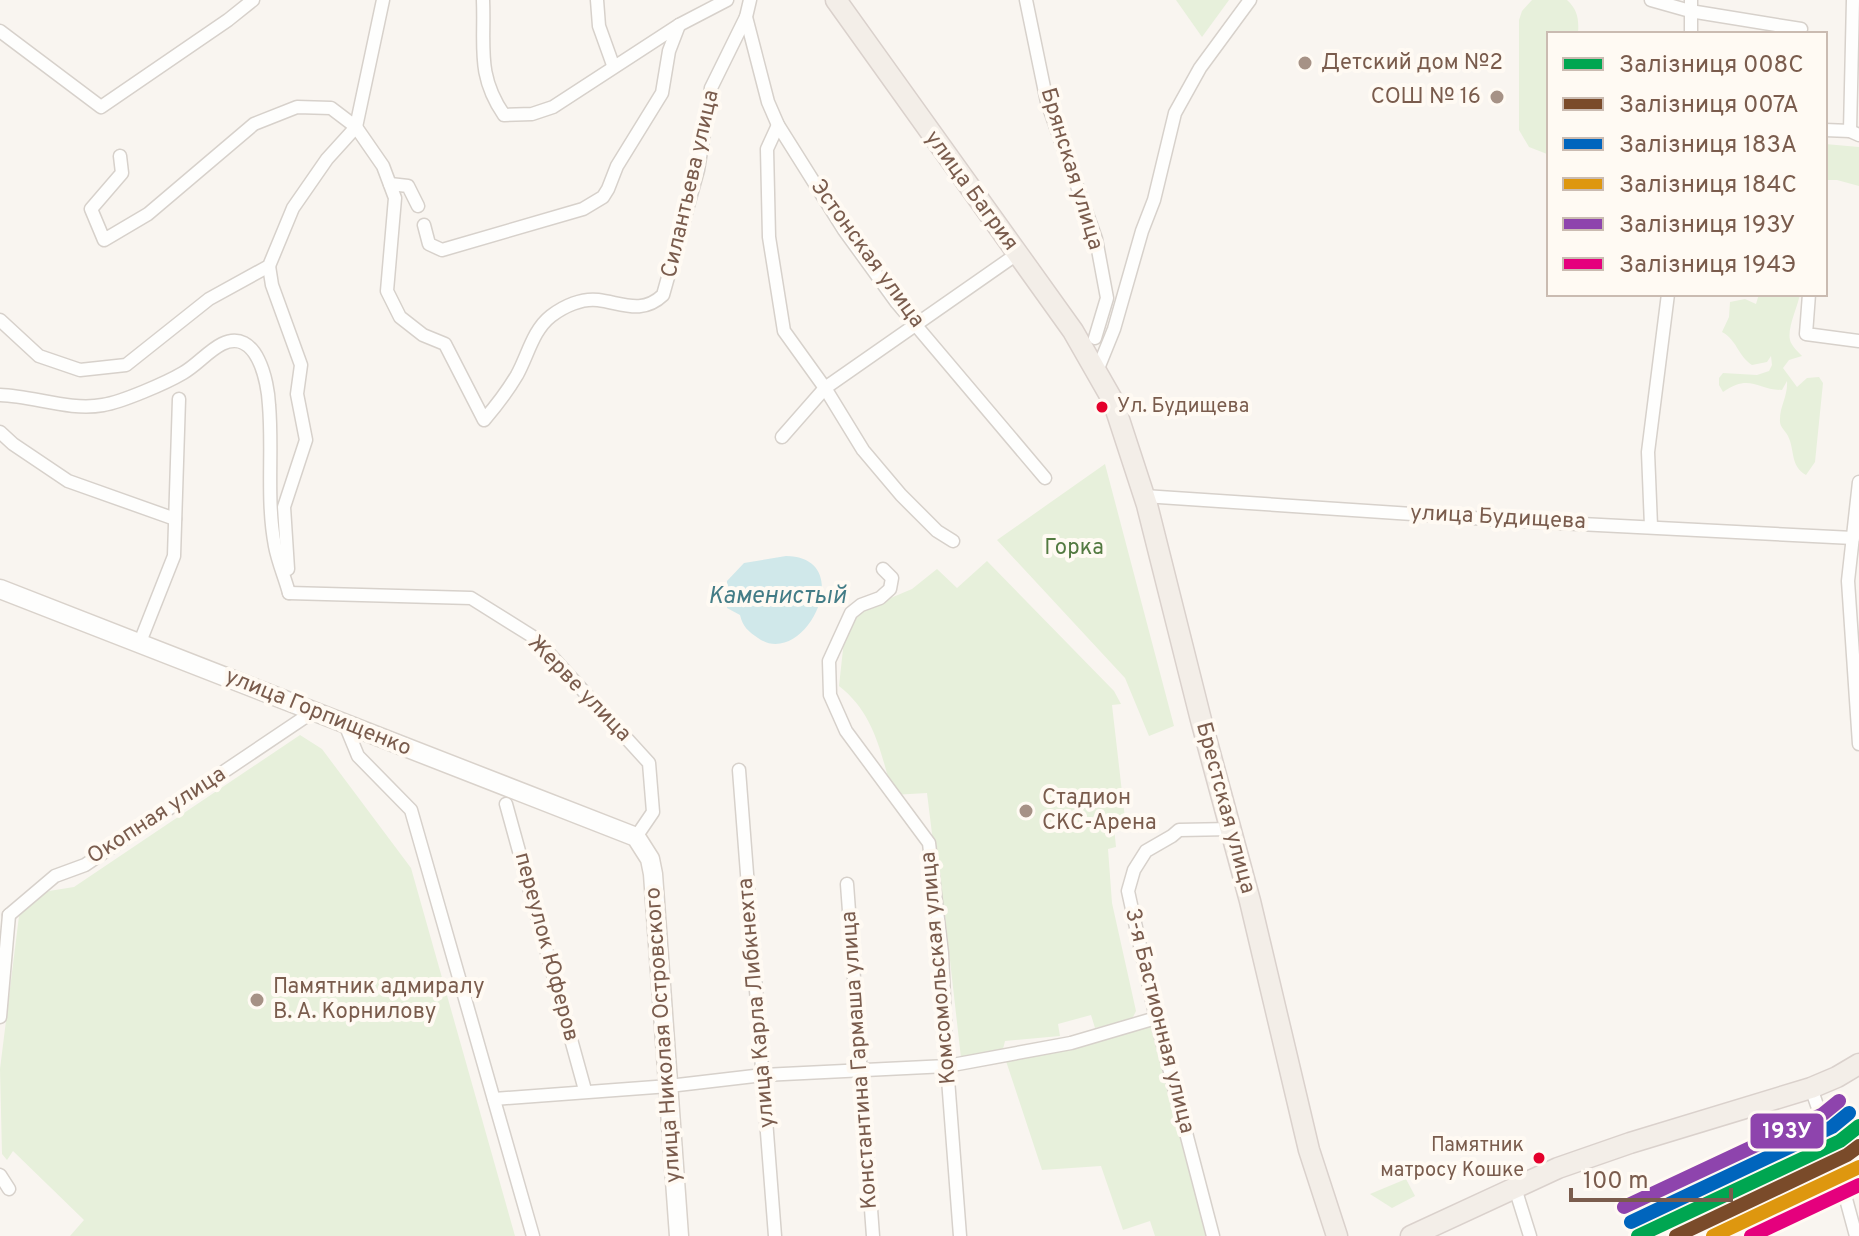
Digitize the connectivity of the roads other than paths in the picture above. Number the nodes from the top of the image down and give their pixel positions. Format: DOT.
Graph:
graph roads {
  1 [pos="253,0"];
  2 [pos="383,0"];
  3 [pos="483,0"];
  4 [pos="597,0"];
  5 [pos="727,0"];
  6 [pos="750,0"];
  7 [pos="836,0"];
  8 [pos="1026,0"];
  9 [pos="1250,0"];
  10 [pos="1651,0"];
  11 [pos="1853,0"];
  12 [pos="1691,6"];
  13 [pos="746,17"];
  14 [pos="679,25"];
  15 [pos="1801,29"];
  16 [pos="0,31"];
  17 [pos="1691,32"];
  18 [pos="613,65"];
  19 [pos="778,125"];
  20 [pos="356,127"];
  21 [pos="1827,130"];
  22 [pos="1854,133"];
  23 [pos="120,156"];
  24 [pos="390,184"];
  25 [pos="418,206"];
  26 [pos="424,225"];
  27 [pos="1017,254"];
  28 [pos="269,266"];
  29 [pos="1668,296"];
  30 [pos="1809,296"];
  31 [pos="0,320"];
  32 [pos="917,324"];
  33 [pos="1095,338"];
  34 [pos="1859,341"];
  35 [pos="1100,377"];
  36 [pos="825,388"];
  37 [pos="0,395"];
  38 [pos="179,399"];
  39 [pos="0,432"];
  40 [pos="782,437"];
  41 [pos="1045,478"];
  42 [pos="1859,482"];
  43 [pos="1144,496"];
  44 [pos="175,519"];
  45 [pos="1857,522"];
  46 [pos="1651,526"];
  47 [pos="1853,538"];
  48 [pos="953,541"];
  49 [pos="883,569"];
  50 [pos="0,589"];
  51 [pos="289,593"];
  52 [pos="140,642"];
  53 [pos="314,711"];
  54 [pos="344,722"];
  55 [pos="1858,733"];
  56 [pos="1859,744"];
  57 [pos="739,770"];
  58 [pos="506,804"];
  59 [pos="1231,829"];
  60 [pos="636,837"];
  61 [pos="847,884"];
  62 [pos="4,912"];
  63 [pos="0,1017"];
  64 [pos="1156,1018"];
  65 [pos="1859,1064"];
  66 [pos="947,1066"];
  67 [pos="862,1072"];
  68 [pos="763,1075"];
  69 [pos="669,1086"];
  70 [pos="1811,1088"];
  71 [pos="585,1090"];
  72 [pos="494,1099"];
  73 [pos="0,1175"];
  74 [pos="1515,1188"];
  75 [pos="9,1189"];
  76 [pos="533,1236"];
  77 [pos="679,1236"];
  78 [pos="775,1236"];
  79 [pos="873,1236"];
  80 [pos="960,1236"];
  81 [pos="1213,1236"];
  82 [pos="1337,1236"];
  83 [pos="1411,1236"];
  84 [pos="1530,1236"];
  85 [pos="1856,1236"];
  1 -- 16 [label="street"];
  2 -- 20 [label="street"];
  3 -- 18 [label="street"];
  4 -- 18 [label="street"];
  5 -- 14 [label="street"];
  6 -- 13 [label="street, Эстонская улица"];
  7 -- 27 [label="main road, улица Багрия"];
  8 -- 33 [label="street, Брянская улица"];
  9 -- 35 [label="street"];
  10 -- 12 [label="street"];
  11 -- 22 [label="street"];
  12 -- 15 [label="street"];
  12 -- 17 [label="street"];
  13 -- 19 [label="street, Эстонская улица"];
  13 -- 24 [label="street, Силантьева улица"];
  14 -- 18 [label="street"];
  14 -- 26 [label="street"];
  19 -- 32 [label="street, Эстонская улица"];
  19 -- 36 [label="street"];
  20 -- 23 [label="street"];
  20 -- 24 [label="street, Силантьева улица"];
  20 -- 28 [label="street"];
  21 -- 22 [label="street"];
  24 -- 25 [label="street"];
  27 -- 32 [label="street"];
  27 -- 35 [label="main road, улица Багрия"];
  28 -- 31 [label="street"];
  28 -- 51 [label="street"];
  29 -- 46 [label="street"];
  30 -- 34 [label="street"];
  32 -- 36 [label="street"];
  32 -- 41 [label="street, Эстонская улица"];
  35 -- 43 [label="main road, Брестская улица"];
  36 -- 40 [label="street"];
  36 -- 48 [label="street"];
  37 -- 51 [label="street"];
  38 -- 44 [label="street"];
  39 -- 44 [label="street"];
  42 -- 45 [label="street"];
  43 -- 46 [label="street, улица Будищева"];
  43 -- 59 [label="main road, Брестская улица"];
  44 -- 52 [label="street"];
  45 -- 47 [label="street"];
  46 -- 47 [label="street, улица Будищева"];
  47 -- 55 [label="street"];
  49 -- 66 [label="street, Комсомольская улица"];
  50 -- 52 [label="main road, улица Горпищенко"];
  51 -- 60 [label="street, Жерве улица"];
  52 -- 53 [label="main road, улица Горпищенко"];
  53 -- 54 [label="main road, улица Горпищенко"];
  53 -- 62 [label="street, Окопная улица"];
  54 -- 60 [label="main road, улица Горпищенко"];
  54 -- 72 [label="street"];
  55 -- 56 [label="street"];
  57 -- 68 [label="street, улица Карла Либкнехта"];
  58 -- 71 [label="street, переулок Юферов"];
  59 -- 64 [label="street, 3-я Бастионная улица"];
  59 -- 82 [label="main road, Брестская улица"];
  60 -- 69 [label="main road, улица Николая Островского"];
  61 -- 67 [label="street, Константина Гармаша улица"];
  62 -- 63 [label="street"];
  64 -- 66 [label="street"];
  64 -- 81 [label="street, 3-я Бастионная улица"];
  65 -- 70 [label="main road"];
  66 -- 67 [label="street"];
  66 -- 80 [label="street, Комсомольская улица"];
  67 -- 68 [label="street"];
  67 -- 79 [label="street, Константина Гармаша улица"];
  68 -- 69 [label="street"];
  68 -- 78 [label="street, улица Карла Либкнехта"];
  69 -- 71 [label="street"];
  69 -- 77 [label="main road, улица Николая Островского"];
  70 -- 74 [label="main road"];
  70 -- 85 [label="street"];
  71 -- 72 [label="street"];
  72 -- 76 [label="street"];
  73 -- 75 [label="street"];
  74 -- 83 [label="main road"];
  74 -- 84 [label="street"];
}
